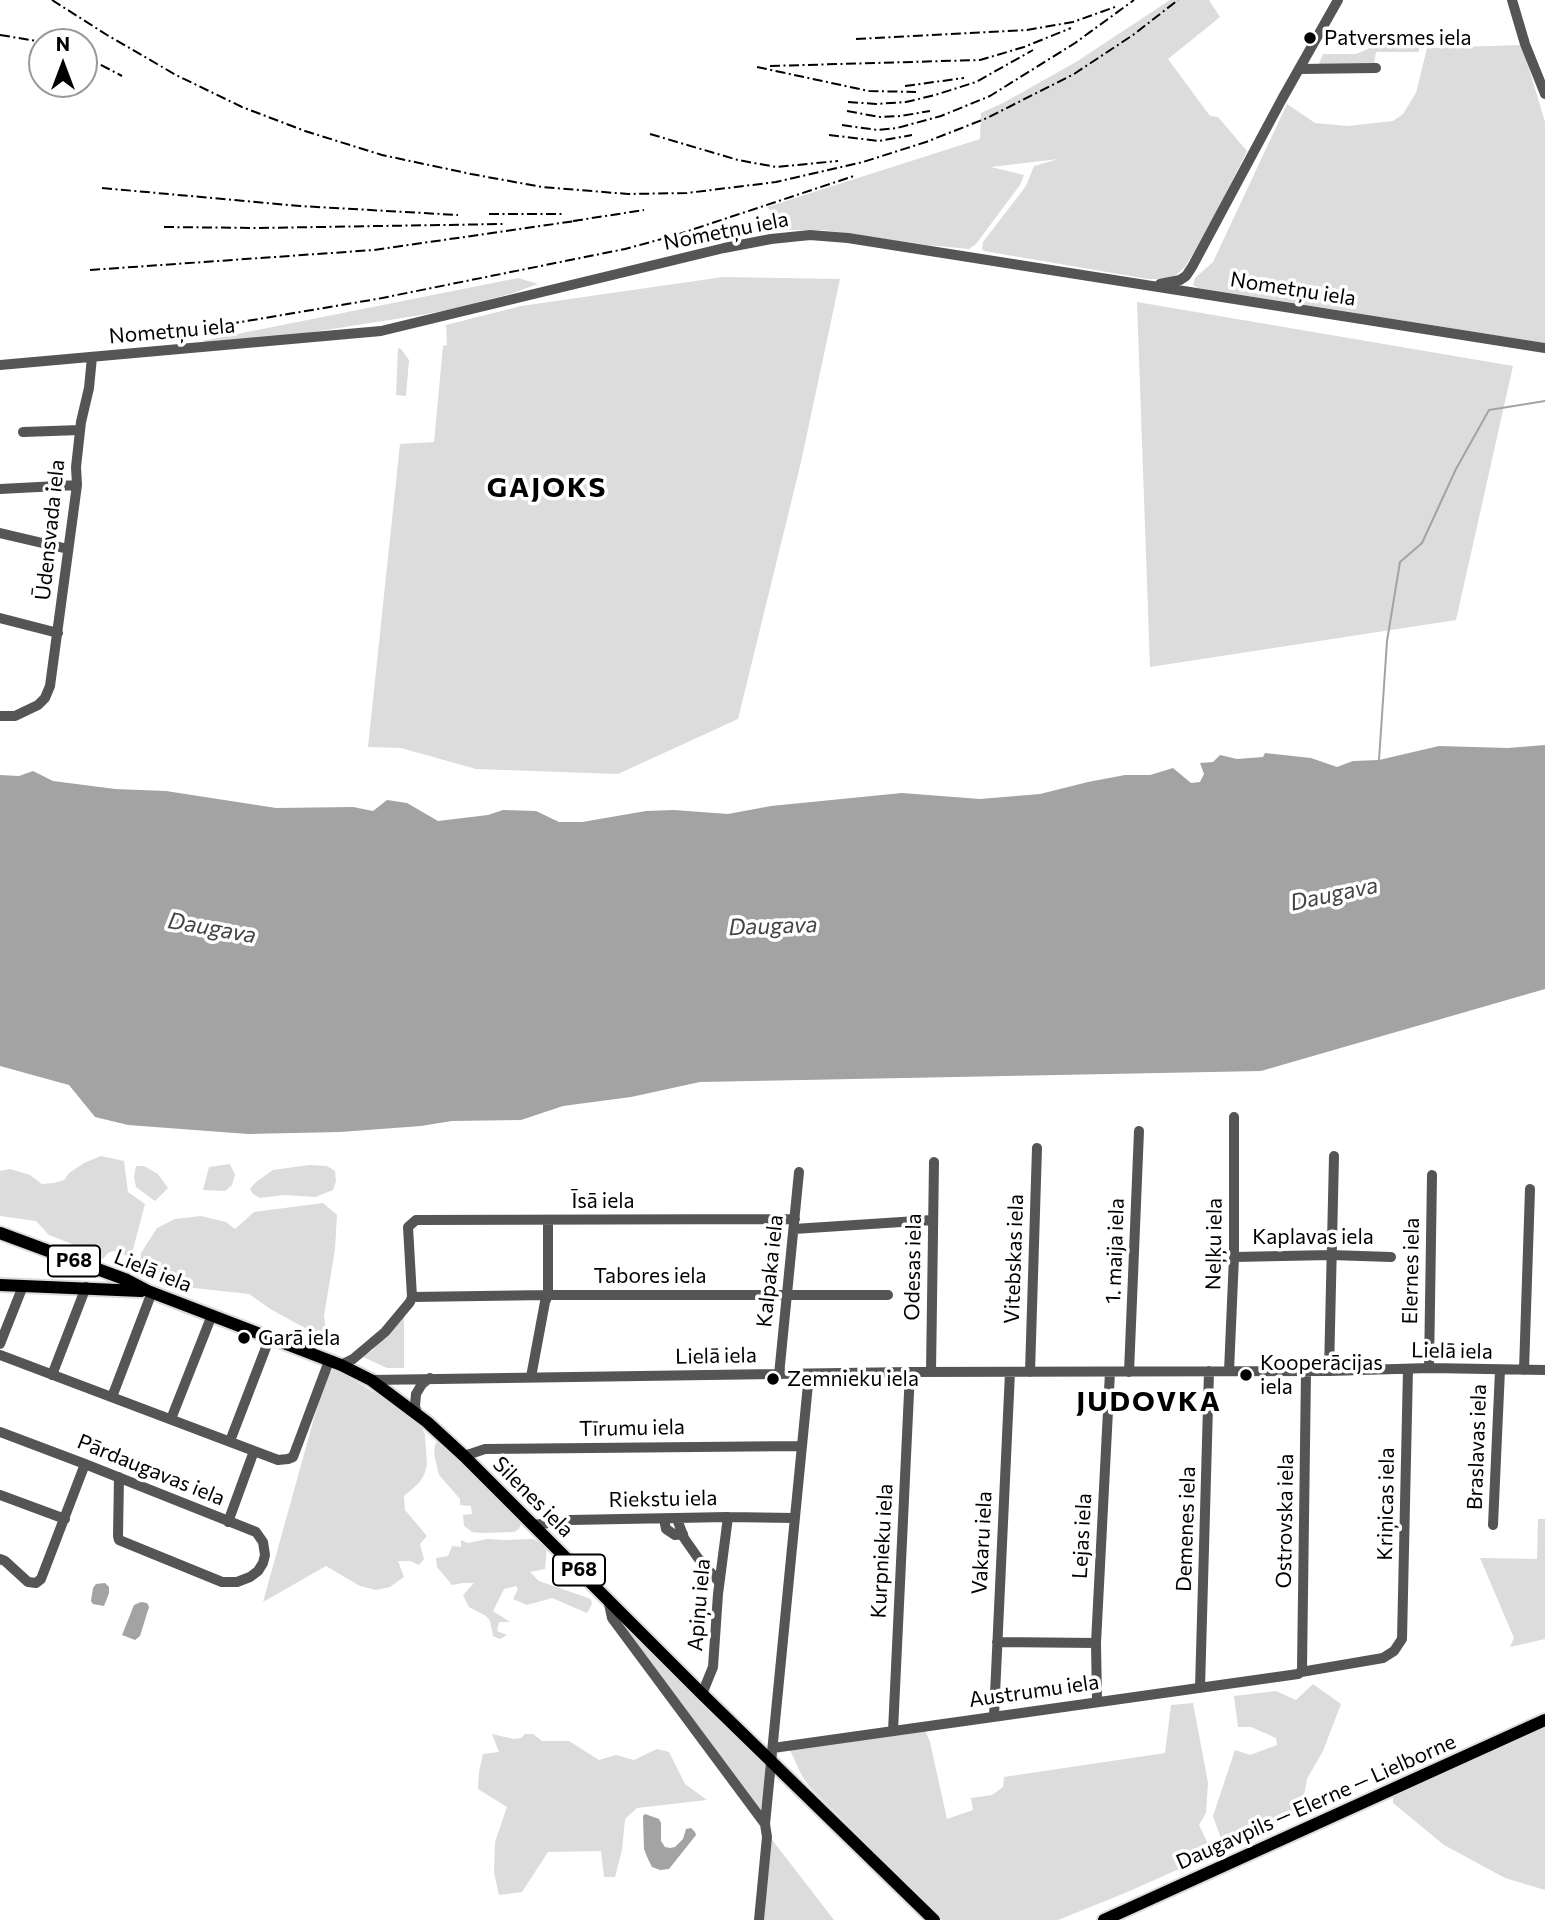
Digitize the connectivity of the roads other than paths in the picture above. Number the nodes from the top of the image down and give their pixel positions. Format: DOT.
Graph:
graph roads {
  1 [pos="1338,0"];
  2 [pos="1512,0"];
  3 [pos="1376,68"];
  4 [pos="1299,69"];
  5 [pos="1545,94"];
  6 [pos="1152,286"];
  7 [pos="1545,348"];
  8 [pos="92,357"];
  9 [pos="0,365"];
  10 [pos="80,430"];
  11 [pos="23,432"];
  12 [pos="77,485"];
  13 [pos="0,489"];
  14 [pos="0,533"];
  15 [pos="68,549"];
  16 [pos="0,618"];
  17 [pos="58,633"];
  18 [pos="0,716"];
  19 [pos="1234,1117"];
  20 [pos="1139,1131"];
  21 [pos="1037,1148"];
  22 [pos="1334,1156"];
  23 [pos="934,1162"];
  24 [pos="799,1172"];
  25 [pos="1432,1175"];
  26 [pos="1530,1189"];
  27 [pos="548,1220"];
  28 [pos="932,1220"];
  29 [pos="795,1224"];
  30 [pos="0,1233"];
  31 [pos="1331,1255"];
  32 [pos="1234,1257"];
  33 [pos="1391,1257"];
  34 [pos="0,1284"];
  35 [pos="23,1286"];
  36 [pos="86,1287"];
  37 [pos="150,1292"];
  38 [pos="548,1295"];
  39 [pos="788,1295"];
  40 [pos="888,1295"];
  41 [pos="412,1297"];
  42 [pos="212,1315"];
  43 [pos="270,1338"];
  44 [pos="0,1344"];
  45 [pos="0,1355"];
  46 [pos="335,1363"];
  47 [pos="1429,1368"];
  48 [pos="1408,1369"];
  49 [pos="1500,1370"];
  50 [pos="1524,1370"];
  51 [pos="1545,1370"];
  52 [pos="1209,1371"];
  53 [pos="1229,1371"];
  54 [pos="1306,1371"];
  55 [pos="1329,1371"];
  56 [pos="910,1372"];
  57 [pos="931,1372"];
  58 [pos="1010,1372"];
  59 [pos="1030,1372"];
  60 [pos="1110,1372"];
  61 [pos="1129,1372"];
  62 [pos="809,1374"];
  63 [pos="52,1375"];
  64 [pos="779,1375"];
  65 [pos="531,1377"];
  66 [pos="430,1378"];
  67 [pos="371,1380"];
  68 [pos="112,1397"];
  69 [pos="418,1415"];
  70 [pos="171,1419"];
  71 [pos="0,1432"];
  72 [pos="230,1441"];
  73 [pos="801,1446"];
  74 [pos="254,1451"];
  75 [pos="464,1457"];
  76 [pos="85,1464"];
  77 [pos="119,1478"];
  78 [pos="0,1495"];
  79 [pos="728,1517"];
  80 [pos="794,1518"];
  81 [pos="65,1519"];
  82 [pos="664,1519"];
  83 [pos="677,1519"];
  84 [pos="228,1522"];
  85 [pos="534,1525"];
  86 [pos="1493,1525"];
  87 [pos="683,1534"];
  88 [pos="0,1559"];
  89 [pos="719,1581"];
  90 [pos="607,1598"];
  91 [pos="1402,1639"];
  92 [pos="997,1642"];
  93 [pos="1096,1643"];
  94 [pos="1301,1672"];
  95 [pos="1200,1688"];
  96 [pos="702,1694"];
  97 [pos="1097,1701"];
  98 [pos="994,1716"];
  99 [pos="1545,1720"];
  100 [pos="893,1731"];
  101 [pos="775,1759"];
  102 [pos="765,1824"];
  103 [pos="759,1920"];
  104 [pos="934,1920"];
  105 [pos="1104,1920"];
  1 -- 4 [label="street"];
  2 -- 5 [label="street"];
  3 -- 4 [label="street"];
  4 -- 6 [label="street"];
  6 -- 7 [label="street, Nometņu iela"];
  6 -- 8 [label="street, Nometņu iela"];
  8 -- 9 [label="street, Nometņu iela"];
  8 -- 10 [label="street, Ūdensvada iela"];
  10 -- 11 [label="street"];
  10 -- 12 [label="street, Ūdensvada iela"];
  12 -- 13 [label="street"];
  12 -- 15 [label="street, Ūdensvada iela"];
  14 -- 15 [label="street"];
  15 -- 17 [label="street, Ūdensvada iela"];
  16 -- 17 [label="street"];
  17 -- 18 [label="street, Ūdensvada iela"];
  19 -- 32 [label="street, Neļķu iela"];
  20 -- 61 [label="street, 1. maija iela"];
  21 -- 59 [label="street, Vitebskas iela"];
  22 -- 31 [label="street"];
  23 -- 28 [label="street, Odesas iela"];
  24 -- 29 [label="street, Kalpaka iela"];
  25 -- 47 [label="street, Elernes iela"];
  26 -- 50 [label="street"];
  27 -- 29 [label="street, Īsā iela"];
  27 -- 38 [label="street"];
  27 -- 41 [label="street, Īsā iela"];
  28 -- 29 [label="street, Īsā iela"];
  28 -- 57 [label="street, Odesas iela"];
  29 -- 39 [label="street, Kalpaka iela"];
  30 -- 37 [label="main road, Lielā iela / P68"];
  31 -- 32 [label="street, Kaplavas iela"];
  31 -- 33 [label="street, Kaplavas iela"];
  31 -- 55 [label="street"];
  32 -- 53 [label="street, Neļķu iela"];
  34 -- 35 [label="main road, P68"];
  35 -- 36 [label="main road, P68"];
  35 -- 44 [label="street"];
  36 -- 37 [label="main road, P68"];
  36 -- 63 [label="street"];
  37 -- 42 [label="main road, Lielā iela / P68"];
  37 -- 68 [label="street"];
  38 -- 39 [label="street, Tabores iela"];
  38 -- 41 [label="street, Tabores iela"];
  38 -- 65 [label="street"];
  39 -- 40 [label="street, Tabores iela"];
  39 -- 64 [label="street, Kalpaka iela"];
  41 -- 46 [label="street"];
  42 -- 43 [label="main road, Lielā iela / P68"];
  42 -- 70 [label="street"];
  43 -- 46 [label="main road, Lielā iela / P68"];
  43 -- 72 [label="street"];
  45 -- 63 [label="street"];
  46 -- 67 [label="main road, Lielā iela / P68"];
  46 -- 74 [label="street"];
  47 -- 48 [label="street, Lielā iela"];
  47 -- 49 [label="street, Lielā iela"];
  48 -- 55 [label="street, Lielā iela"];
  48 -- 91 [label="street, Kriņicas iela"];
  49 -- 50 [label="street, Lielā iela"];
  49 -- 86 [label="street, Braslavas iela"];
  50 -- 51 [label="street, Lielā iela"];
  52 -- 53 [label="street, Lielā iela"];
  52 -- 61 [label="street, Lielā iela"];
  52 -- 95 [label="street, Demenes iela"];
  53 -- 54 [label="street, Lielā iela"];
  54 -- 55 [label="street, Lielā iela"];
  54 -- 94 [label="street, Ostrovska iela"];
  56 -- 57 [label="street, Lielā iela"];
  56 -- 62 [label="street, Lielā iela"];
  56 -- 100 [label="street, Kurpnieku iela"];
  57 -- 58 [label="street, Lielā iela"];
  58 -- 59 [label="street, Lielā iela"];
  58 -- 92 [label="street, Vakaru iela"];
  59 -- 60 [label="street, Lielā iela"];
  60 -- 61 [label="street, Lielā iela"];
  60 -- 93 [label="street, Lejas iela"];
  62 -- 64 [label="street, Lielā iela"];
  62 -- 73 [label="street"];
  63 -- 68 [label="street"];
  64 -- 65 [label="street, Lielā iela"];
  65 -- 66 [label="street, Lielā iela"];
  66 -- 67 [label="street, Lielā iela"];
  66 -- 69 [label="street"];
  67 -- 69 [label="main road, Silenes iela / P68"];
  68 -- 70 [label="street"];
  69 -- 75 [label="main road, Silenes iela / P68"];
  70 -- 72 [label="street"];
  71 -- 76 [label="street, Pārdaugavas iela"];
  72 -- 74 [label="street"];
  73 -- 75 [label="street, Tīrumu iela"];
  73 -- 80 [label="street"];
  74 -- 84 [label="street"];
  75 -- 85 [label="main road, Silenes iela / P68"];
  76 -- 77 [label="street, Pārdaugavas iela"];
  76 -- 81 [label="street"];
  77 -- 84 [label="street, Pārdaugavas iela"];
  77 -- 84 [label="street, Pārdaugavas iela"];
  78 -- 81 [label="street"];
  79 -- 80 [label="street, Riekstu iela"];
  79 -- 83 [label="street, Riekstu iela"];
  79 -- 89 [label="street, Apiņu iela"];
  80 -- 101 [label="street"];
  81 -- 88 [label="street"];
  82 -- 83 [label="street, Riekstu iela"];
  82 -- 85 [label="street, Riekstu iela"];
  82 -- 87 [label="street"];
  83 -- 87 [label="street"];
  85 -- 90 [label="main road, Silenes iela / P68"];
  87 -- 89 [label="street"];
  89 -- 96 [label="street, Apiņu iela"];
  90 -- 96 [label="main road, Silenes iela / P68"];
  90 -- 102 [label="street"];
  91 -- 94 [label="street, Austrumu iela"];
  92 -- 93 [label="street"];
  92 -- 98 [label="street, Vakaru iela"];
  93 -- 97 [label="street, Lejas iela"];
  94 -- 95 [label="street, Austrumu iela"];
  95 -- 97 [label="street, Austrumu iela"];
  96 -- 101 [label="main road, Silenes iela / P68"];
  97 -- 98 [label="street, Austrumu iela"];
  98 -- 100 [label="street, Austrumu iela"];
  99 -- 105 [label="main road, Daugavpils — Elerne — Lielborne"];
  100 -- 101 [label="street, Austrumu iela"];
  101 -- 102 [label="street"];
  101 -- 104 [label="main road, P68"];
  102 -- 103 [label="street"];
}
